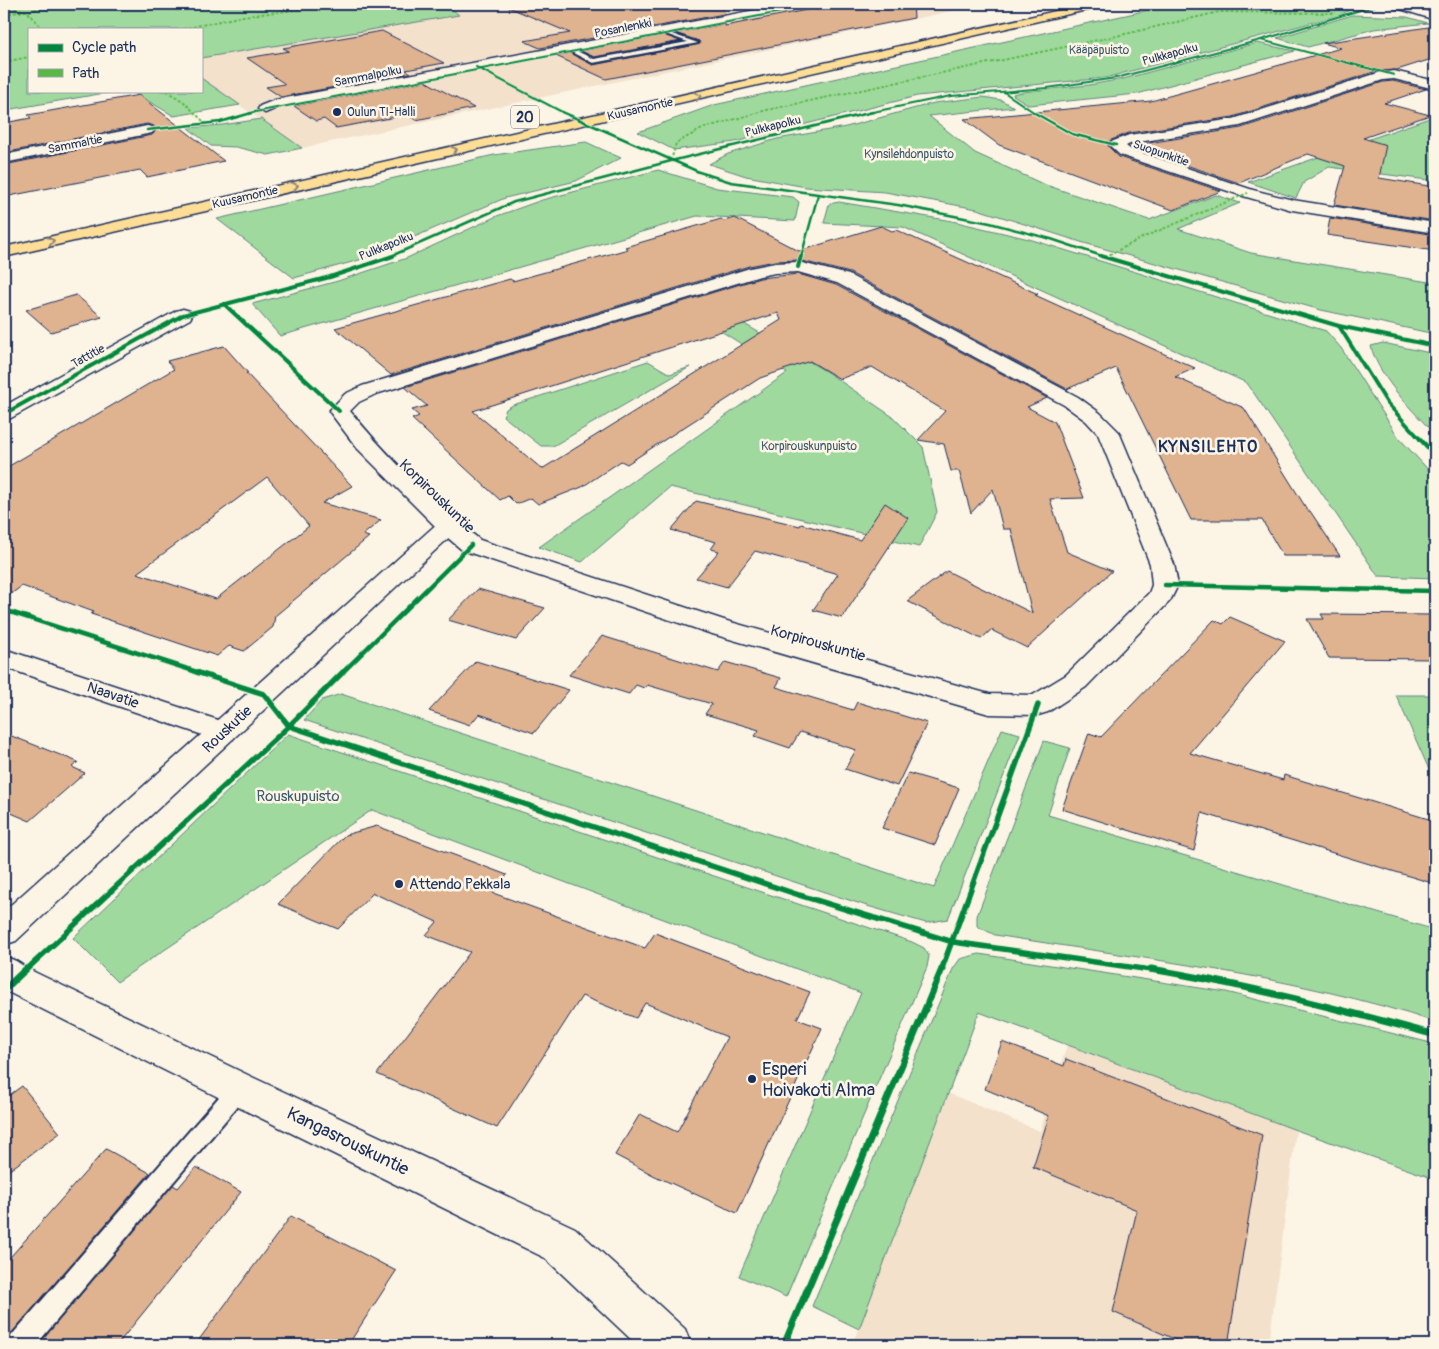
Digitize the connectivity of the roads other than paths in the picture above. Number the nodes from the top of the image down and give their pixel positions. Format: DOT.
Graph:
graph roads {
  1 [pos="802,4"];
  2 [pos="1046,4"];
  3 [pos="1100,4"];
  4 [pos="1395,4"];
  5 [pos="1432,14"];
  6 [pos="662,31"];
  7 [pos="866,43"];
  8 [pos="568,49"];
  9 [pos="476,66"];
  10 [pos="1435,85"];
  11 [pos="577,106"];
  12 [pos="265,109"];
  13 [pos="538,114"];
  14 [pos="147,130"];
  15 [pos="4,159"];
  16 [pos="1435,228"];
  17 [pos="4,252"];
  18 [pos="183,315"];
  19 [pos="4,414"];
  20 [pos="448,526"];
  21 [pos="4,658"];
  22 [pos="223,732"];
  23 [pos="4,931"];
  24 [pos="4,971"];
  25 [pos="239,1089"];
  26 [pos="20,1345"];
  27 [pos="669,1345"];
  1 -- 6 [label="street, Posanlenkki"];
  2 -- 7 [label="highway"];
  17 -- 3 [label="highway, Kuusamontie / 20, one-way"];
  4 -- 5 [label="street"];
  6 -- 8 [label="street, Posanlenkki"];
  6 -- 8 [label="lane"];
  8 -- 9 [label="street, Posanlenkki"];
  9 -- 12 [label="street, Sammalpolku"];
  10 -- 16 [label="street, Suopunkitie"];
  11 -- 13 [label="highway, 20"];
  14 -- 15 [label="street, Sammaltie"];
  18 -- 19 [label="street, Tattitie"];
  20 -- 20 [label="street, Korpirouskuntie"];
  20 -- 22 [label="street, Rouskutie"];
  21 -- 22 [label="street, Naavatie"];
  22 -- 23 [label="street, Rouskutie"];
  24 -- 25 [label="street, Kangasrouskuntie"];
  25 -- 26 [label="lane"];
  25 -- 27 [label="street, Kangasrouskuntie"];
}
